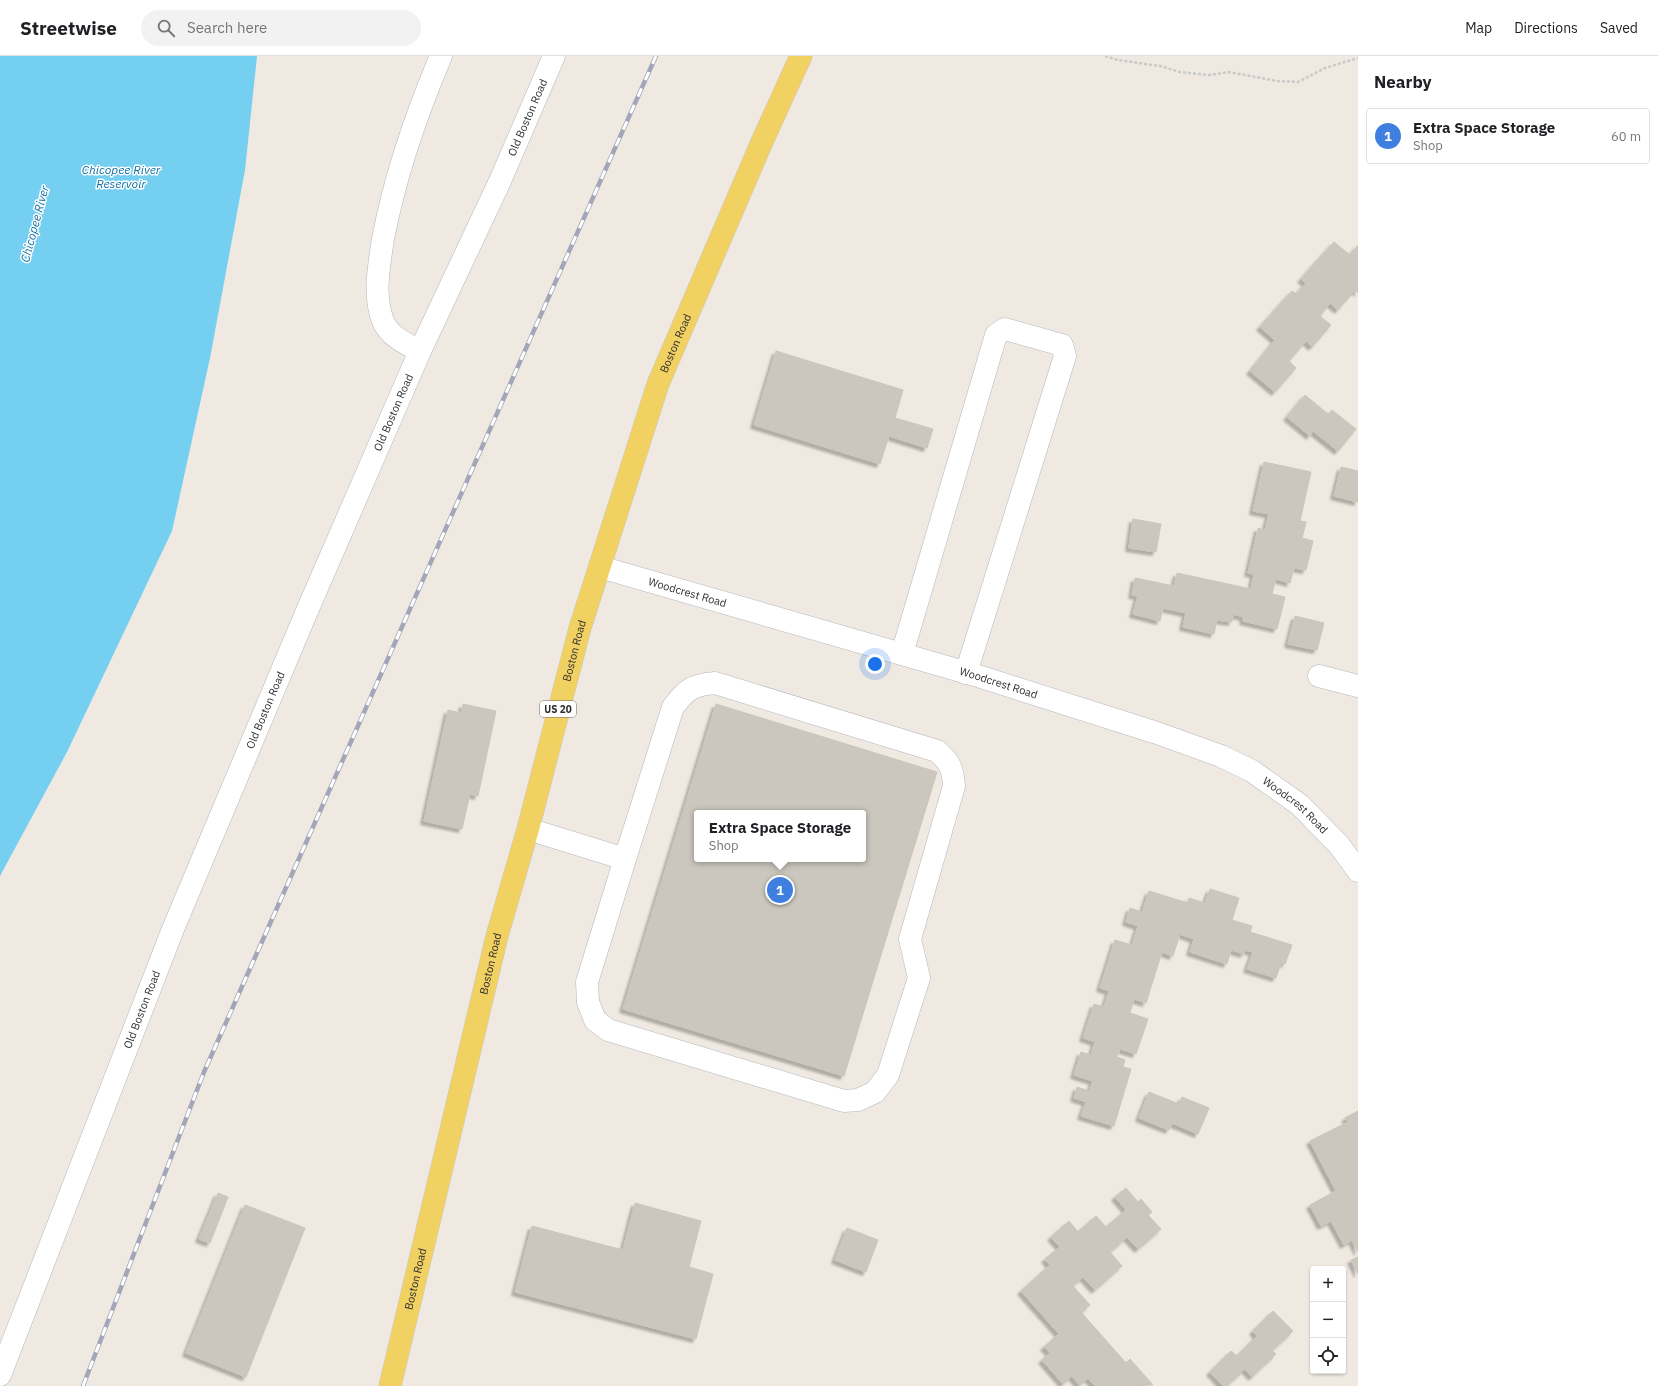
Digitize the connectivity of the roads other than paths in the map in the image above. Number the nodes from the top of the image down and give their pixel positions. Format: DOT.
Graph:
graph roads {
  1 [pos="441,56"];
  2 [pos="554,56"];
  3 [pos="801,56"];
  4 [pos="420,351"];
  5 [pos="600,567"];
  6 [pos="902,654"];
  7 [pos="966,673"];
  8 [pos="1319,676"];
  9 [pos="1358,686"];
  10 [pos="528,829"];
  11 [pos="625,859"];
  12 [pos="1358,870"];
  13 [pos="0,1375"];
  14 [pos="390,1386"];
  1 -- 4 [label="street"];
  2 -- 4 [label="street, Old Boston Road"];
  3 -- 5 [label="main road, Boston Road / US 20"];
  4 -- 13 [label="street, Old Boston Road"];
  5 -- 6 [label="street, Woodcrest Road"];
  5 -- 10 [label="main road, Boston Road / US 20"];
  6 -- 7 [label="street, Woodcrest Road"];
  6 -- 7 [label="street"];
  7 -- 12 [label="street, Woodcrest Road"];
  8 -- 9 [label="street"];
  10 -- 11 [label="street"];
  10 -- 14 [label="main road, Boston Road / US 20"];
  11 -- 11 [label="street"];
}
